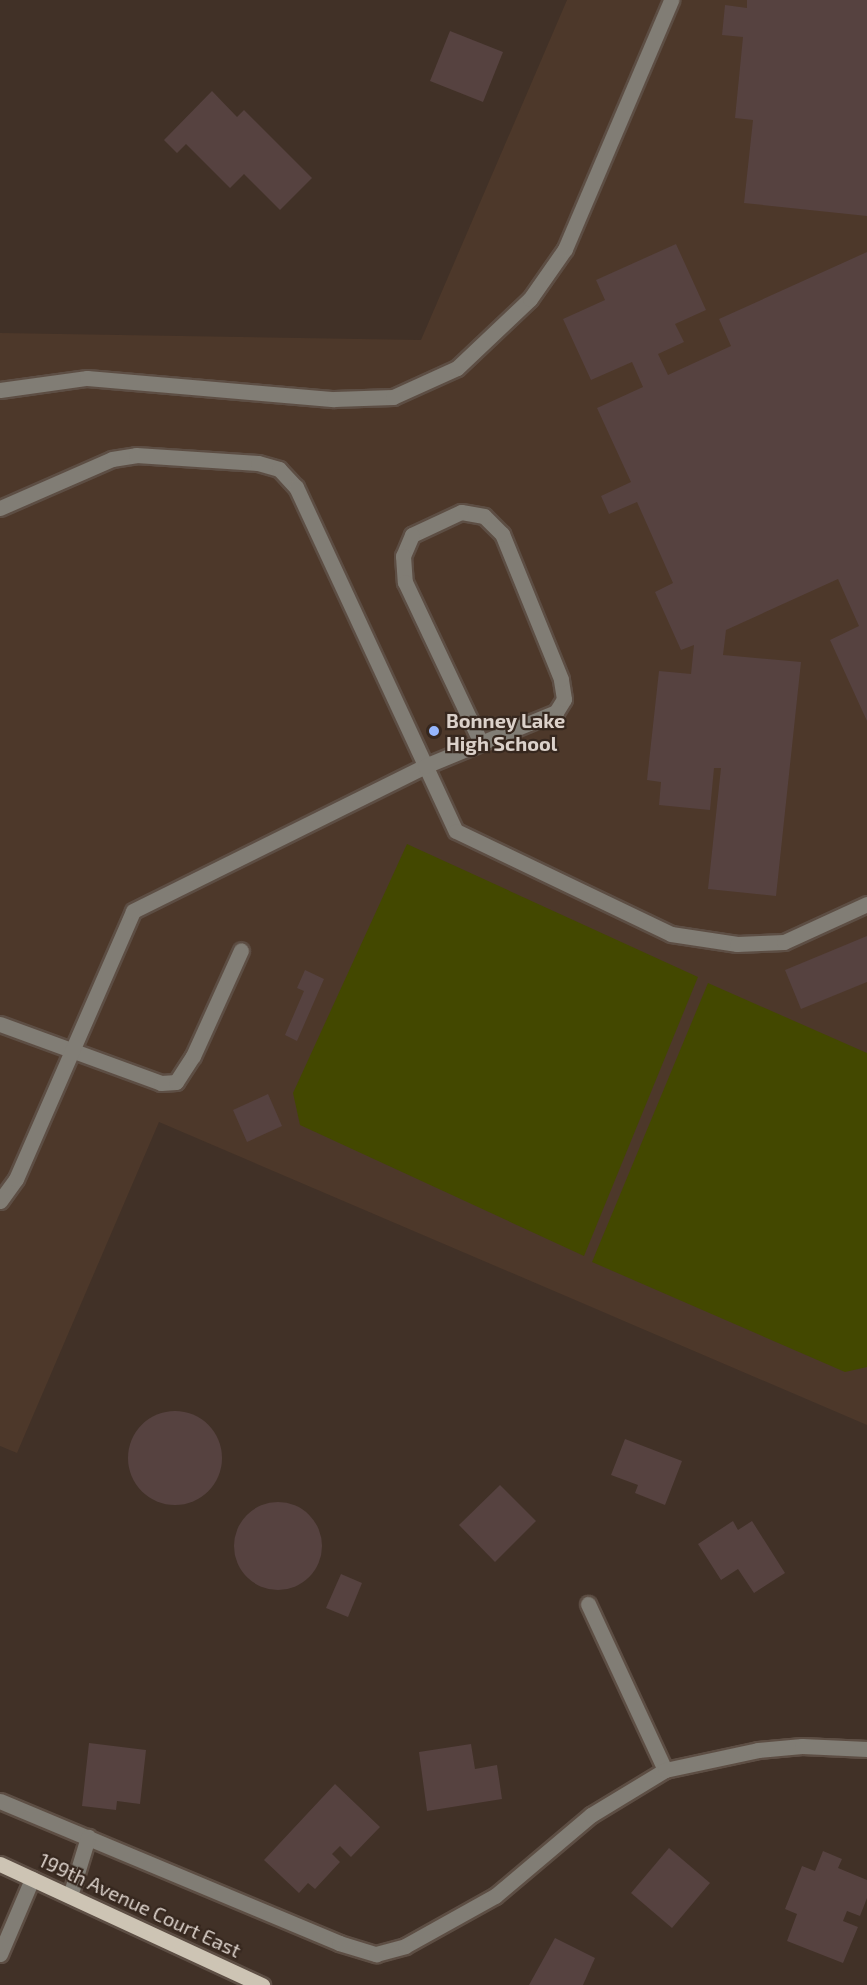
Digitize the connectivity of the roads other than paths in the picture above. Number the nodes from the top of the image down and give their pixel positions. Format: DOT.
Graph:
graph roads {
  1 [pos="670,0"];
  2 [pos="0,390"];
  3 [pos="0,508"];
  4 [pos="480,741"];
  5 [pos="425,766"];
  6 [pos="866,906"];
  7 [pos="242,950"];
  8 [pos="0,1024"];
  9 [pos="72,1052"];
  10 [pos="0,1201"];
  11 [pos="588,1604"];
  12 [pos="867,1749"];
  13 [pos="665,1770"];
  14 [pos="0,1801"];
  15 [pos="88,1837"];
  16 [pos="0,1864"];
  17 [pos="32,1879"];
  18 [pos="70,1896"];
  19 [pos="0,1954"];
  20 [pos="262,1985"];
  1 -- 2 [label="street"];
  3 -- 5 [label="street"];
  4 -- 4 [label="street"];
  4 -- 5 [label="street"];
  5 -- 6 [label="street"];
  5 -- 9 [label="street"];
  7 -- 9 [label="street"];
  8 -- 9 [label="street"];
  9 -- 10 [label="street"];
  11 -- 13 [label="street"];
  12 -- 13 [label="street"];
  13 -- 15 [label="street"];
  14 -- 15 [label="street"];
  15 -- 18 [label="street"];
  16 -- 17 [label="main road, 199th Avenue Court East"];
  17 -- 18 [label="main road, 199th Avenue Court East"];
  17 -- 19 [label="street"];
  18 -- 20 [label="main road, 199th Avenue Court East"];
}
